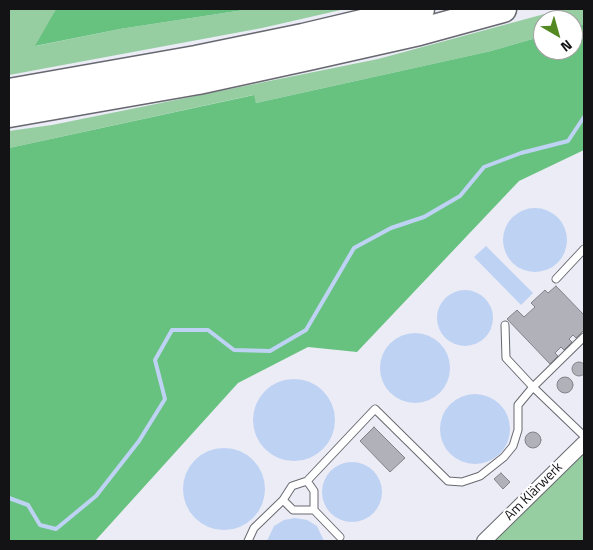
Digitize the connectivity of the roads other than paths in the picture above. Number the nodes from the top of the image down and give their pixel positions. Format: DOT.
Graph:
graph roads {
  1 [pos="420,9"];
  2 [pos="503,9"];
  3 [pos="9,92"];
  4 [pos="9,114"];
  5 [pos="584,249"];
  6 [pos="556,279"];
  7 [pos="505,325"];
  8 [pos="584,337"];
  9 [pos="533,386"];
  10 [pos="584,436"];
  11 [pos="584,443"];
  12 [pos="307,481"];
  13 [pos="283,500"];
  14 [pos="314,510"];
  15 [pos="340,537"];
  16 [pos="248,541"];
  17 [pos="484,541"];
  1 -- 3 [label="highway"];
  2 -- 4 [label="highway"];
  5 -- 6 [label="lane"];
  7 -- 9 [label="lane"];
  8 -- 9 [label="lane"];
  9 -- 10 [label="lane"];
  9 -- 12 [label="lane"];
  11 -- 17 [label="street, Am Klärwerk"];
  12 -- 13 [label="lane"];
  12 -- 14 [label="lane"];
  13 -- 14 [label="lane"];
  13 -- 16 [label="lane"];
  14 -- 15 [label="lane"];
}
